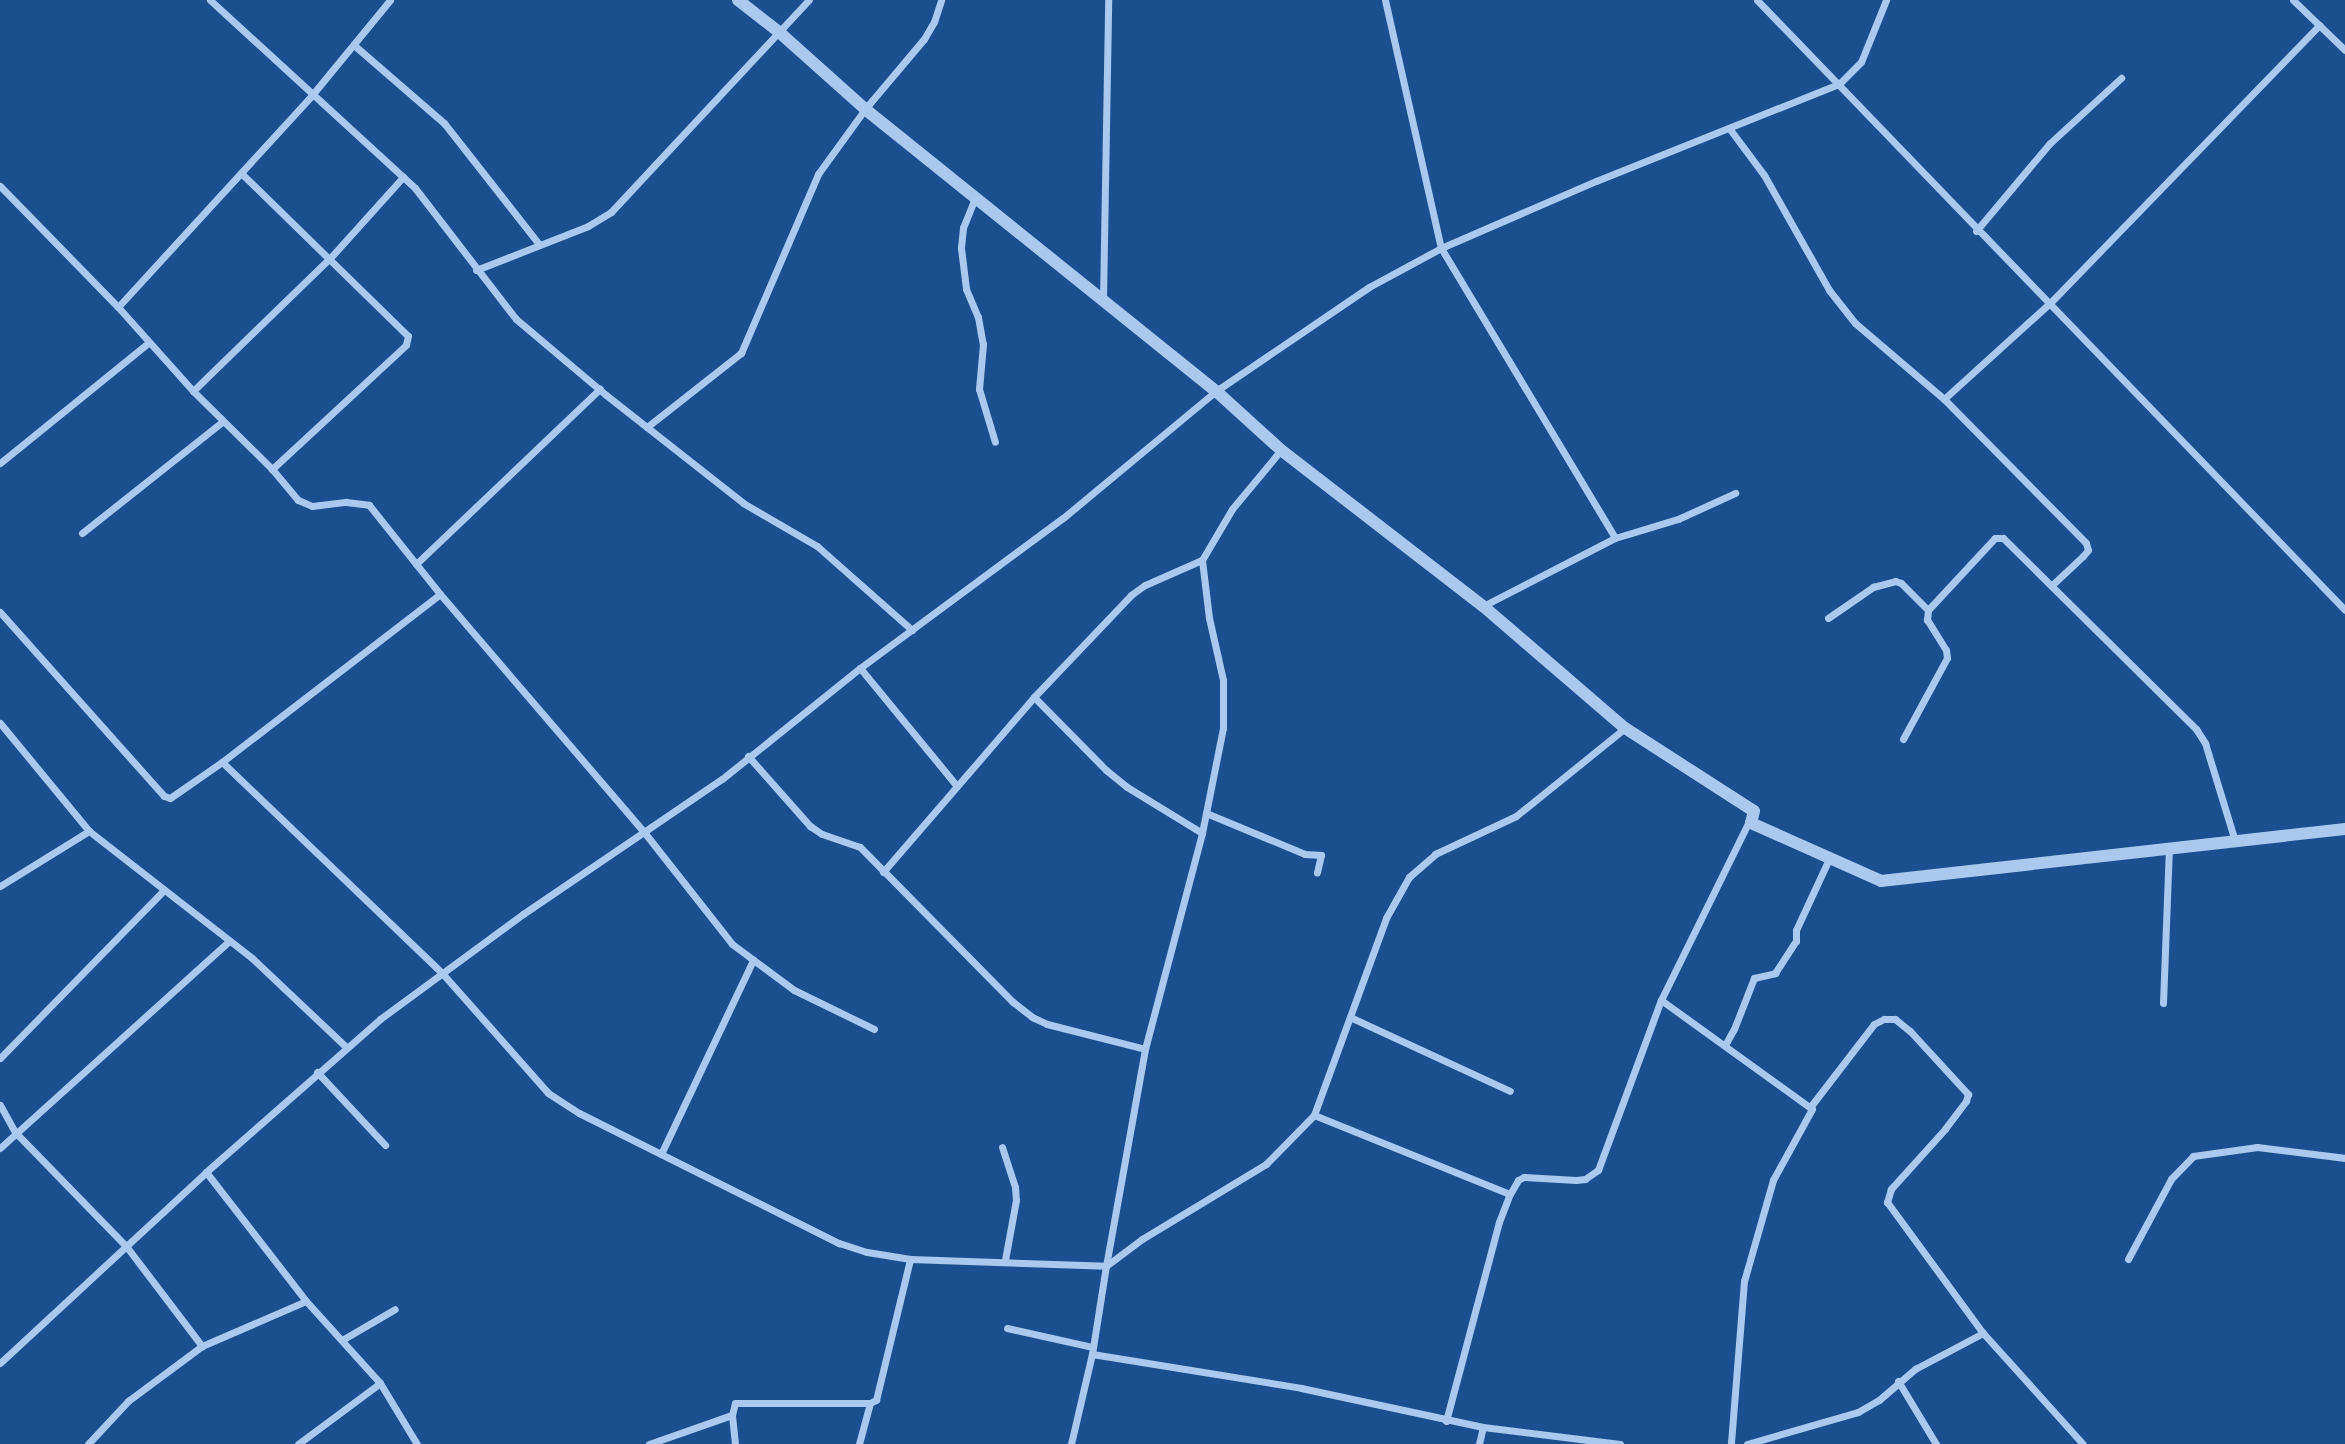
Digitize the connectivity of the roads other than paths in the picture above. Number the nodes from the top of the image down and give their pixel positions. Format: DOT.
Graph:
graph roads {
  1 [pos="210,0"];
  2 [pos="390,0"];
  3 [pos="738,0"];
  4 [pos="809,0"];
  5 [pos="941,0"];
  6 [pos="1108,0"];
  7 [pos="1385,0"];
  8 [pos="1757,0"];
  9 [pos="1886,0"];
  10 [pos="2293,0"];
  11 [pos="2319,25"];
  12 [pos="779,32"];
  13 [pos="355,46"];
  14 [pos="2345,50"];
  15 [pos="2121,78"];
  16 [pos="1839,83"];
  17 [pos="313,94"];
  18 [pos="865,109"];
  19 [pos="1729,128"];
  20 [pos="241,173"];
  21 [pos="403,177"];
  22 [pos="0,186"];
  23 [pos="975,198"];
  24 [pos="1976,231"];
  25 [pos="538,243"];
  26 [pos="1441,248"];
  27 [pos="331,257"];
  28 [pos="476,270"];
  29 [pos="1103,301"];
  30 [pos="2050,303"];
  31 [pos="118,307"];
  32 [pos="148,343"];
  33 [pos="600,389"];
  34 [pos="192,391"];
  35 [pos="1216,391"];
  36 [pos="1944,399"];
  37 [pos="222,422"];
  38 [pos="647,428"];
  39 [pos="995,442"];
  40 [pos="1281,450"];
  41 [pos="0,463"];
  42 [pos="272,469"];
  43 [pos="1735,493"];
  44 [pos="82,533"];
  45 [pos="1615,538"];
  46 [pos="1202,560"];
  47 [pos="416,564"];
  48 [pos="2052,584"];
  49 [pos="440,594"];
  50 [pos="1483,606"];
  51 [pos="1928,610"];
  52 [pos="2345,610"];
  53 [pos="0,612"];
  54 [pos="1828,618"];
  55 [pos="912,630"];
  56 [pos="860,668"];
  57 [pos="1034,697"];
  58 [pos="0,723"];
  59 [pos="1625,728"];
  60 [pos="1903,739"];
  61 [pos="748,756"];
  62 [pos="222,762"];
  63 [pos="956,785"];
  64 [pos="1754,811"];
  65 [pos="1206,813"];
  66 [pos="2345,829"];
  67 [pos="89,831"];
  68 [pos="644,832"];
  69 [pos="1202,833"];
  70 [pos="2235,842"];
  71 [pos="2169,849"];
  72 [pos="1829,859"];
  73 [pos="883,872"];
  74 [pos="1317,873"];
  75 [pos="0,886"];
  76 [pos="163,891"];
  77 [pos="229,941"];
  78 [pos="754,960"];
  79 [pos="442,973"];
  80 [pos="1661,1000"];
  81 [pos="2163,1003"];
  82 [pos="1350,1017"];
  83 [pos="874,1029"];
  84 [pos="1725,1045"];
  85 [pos="346,1046"];
  86 [pos="1145,1049"];
  87 [pos="0,1058"];
  88 [pos="317,1072"];
  89 [pos="1510,1091"];
  90 [pos="0,1105"];
  91 [pos="1811,1106"];
  92 [pos="1314,1115"];
  93 [pos="15,1132"];
  94 [pos="385,1145"];
  95 [pos="1002,1147"];
  96 [pos="0,1148"];
  97 [pos="661,1154"];
  98 [pos="2345,1158"];
  99 [pos="206,1172"];
  100 [pos="1510,1194"];
  101 [pos="126,1246"];
  102 [pos="910,1259"];
  103 [pos="2128,1259"];
  104 [pos="1004,1261"];
  105 [pos="1106,1266"];
  106 [pos="306,1301"];
  107 [pos="395,1309"];
  108 [pos="1007,1328"];
  109 [pos="1983,1333"];
  110 [pos="342,1339"];
  111 [pos="202,1346"];
  112 [pos="1093,1351"];
  113 [pos="0,1363"];
  114 [pos="1898,1381"];
  115 [pos="380,1382"];
  116 [pos="870,1403"];
  117 [pos="732,1415"];
  118 [pos="1446,1421"];
  119 [pos="1483,1427"];
  120 [pos="1546,1440"];
  121 [pos="88,1444"];
  122 [pos="298,1444"];
  123 [pos="417,1444"];
  124 [pos="649,1444"];
  125 [pos="735,1444"];
  126 [pos="859,1444"];
  127 [pos="1071,1444"];
  128 [pos="1479,1444"];
  129 [pos="1620,1444"];
  130 [pos="1731,1444"];
  131 [pos="1747,1444"];
  132 [pos="1936,1444"];
  133 [pos="2083,1444"];
  1 -- 17 [label="street"];
  2 -- 13 [label="street"];
  3 -- 12 [label="street"];
  4 -- 12 [label="street"];
  5 -- 18 [label="street"];
  6 -- 29 [label="street"];
  7 -- 26 [label="street"];
  8 -- 16 [label="street"];
  9 -- 16 [label="street"];
  10 -- 11 [label="street"];
  11 -- 14 [label="street"];
  11 -- 30 [label="street"];
  12 -- 18 [label="street"];
  12 -- 25 [label="street"];
  13 -- 17 [label="street"];
  13 -- 25 [label="street"];
  15 -- 24 [label="street"];
  16 -- 19 [label="street"];
  16 -- 24 [label="street"];
  17 -- 20 [label="street"];
  17 -- 21 [label="street"];
  18 -- 23 [label="street"];
  18 -- 38 [label="street"];
  19 -- 26 [label="street"];
  19 -- 36 [label="street"];
  20 -- 27 [label="street"];
  20 -- 31 [label="street"];
  21 -- 27 [label="street"];
  21 -- 28 [label="street"];
  22 -- 31 [label="street"];
  23 -- 29 [label="street"];
  23 -- 39 [label="street"];
  24 -- 30 [label="street"];
  25 -- 28 [label="street"];
  26 -- 35 [label="street"];
  26 -- 45 [label="street"];
  27 -- 34 [label="street"];
  27 -- 42 [label="street"];
  28 -- 33 [label="street"];
  29 -- 35 [label="street"];
  30 -- 36 [label="street"];
  30 -- 52 [label="street"];
  31 -- 32 [label="street"];
  32 -- 34 [label="street"];
  32 -- 41 [label="street"];
  33 -- 38 [label="street"];
  33 -- 47 [label="street"];
  34 -- 37 [label="street"];
  35 -- 40 [label="street"];
  35 -- 55 [label="street"];
  36 -- 48 [label="street"];
  37 -- 42 [label="street"];
  37 -- 44 [label="street"];
  38 -- 55 [label="street"];
  40 -- 46 [label="street"];
  40 -- 50 [label="street"];
  42 -- 47 [label="street"];
  43 -- 45 [label="street"];
  45 -- 50 [label="street"];
  46 -- 57 [label="street"];
  46 -- 65 [label="street"];
  47 -- 49 [label="street"];
  48 -- 51 [label="street"];
  48 -- 70 [label="street"];
  49 -- 62 [label="street"];
  49 -- 68 [label="street"];
  50 -- 59 [label="street"];
  51 -- 54 [label="street"];
  51 -- 60 [label="street"];
  53 -- 62 [label="street"];
  55 -- 56 [label="street"];
  56 -- 61 [label="street"];
  56 -- 63 [label="street"];
  57 -- 63 [label="street"];
  57 -- 69 [label="street"];
  58 -- 67 [label="street"];
  59 -- 64 [label="street"];
  59 -- 82 [label="street"];
  61 -- 68 [label="street"];
  61 -- 73 [label="street"];
  62 -- 79 [label="street"];
  63 -- 73 [label="street"];
  64 -- 72 [label="street"];
  64 -- 80 [label="street"];
  65 -- 69 [label="street"];
  65 -- 74 [label="street"];
  66 -- 70 [label="street"];
  67 -- 75 [label="street"];
  67 -- 76 [label="street"];
  68 -- 78 [label="street"];
  68 -- 79 [label="street"];
  69 -- 86 [label="street"];
  70 -- 71 [label="street"];
  71 -- 72 [label="street"];
  71 -- 81 [label="street"];
  72 -- 84 [label="street"];
  73 -- 86 [label="street"];
  76 -- 77 [label="street"];
  76 -- 87 [label="street"];
  77 -- 85 [label="street"];
  77 -- 93 [label="street"];
  78 -- 83 [label="street"];
  78 -- 97 [label="street"];
  79 -- 85 [label="street"];
  79 -- 97 [label="street"];
  80 -- 84 [label="street"];
  80 -- 100 [label="street"];
  82 -- 89 [label="street"];
  82 -- 92 [label="street"];
  84 -- 91 [label="street"];
  85 -- 88 [label="street"];
  86 -- 105 [label="street"];
  88 -- 94 [label="street"];
  88 -- 99 [label="street"];
  90 -- 93 [label="street"];
  91 -- 109 [label="street"];
  91 -- 130 [label="street"];
  92 -- 100 [label="street"];
  92 -- 105 [label="street"];
  93 -- 96 [label="street"];
  93 -- 101 [label="street"];
  95 -- 104 [label="street"];
  97 -- 102 [label="street"];
  98 -- 103 [label="street"];
  99 -- 101 [label="street"];
  99 -- 106 [label="street"];
  100 -- 118 [label="street"];
  101 -- 111 [label="street"];
  101 -- 113 [label="street"];
  102 -- 104 [label="street"];
  102 -- 116 [label="street"];
  104 -- 105 [label="street"];
  105 -- 112 [label="street"];
  106 -- 110 [label="street"];
  106 -- 111 [label="street"];
  107 -- 110 [label="street"];
  108 -- 112 [label="street"];
  109 -- 114 [label="street"];
  109 -- 133 [label="street"];
  110 -- 115 [label="street"];
  111 -- 121 [label="street"];
  112 -- 118 [label="street"];
  112 -- 127 [label="street"];
  114 -- 131 [label="street"];
  114 -- 132 [label="street"];
  115 -- 122 [label="street"];
  115 -- 123 [label="street"];
  116 -- 117 [label="street"];
  116 -- 126 [label="street"];
  117 -- 124 [label="street"];
  117 -- 125 [label="street"];
  118 -- 119 [label="street"];
  119 -- 120 [label="street"];
  119 -- 128 [label="street"];
  120 -- 129 [label="street"];
}
